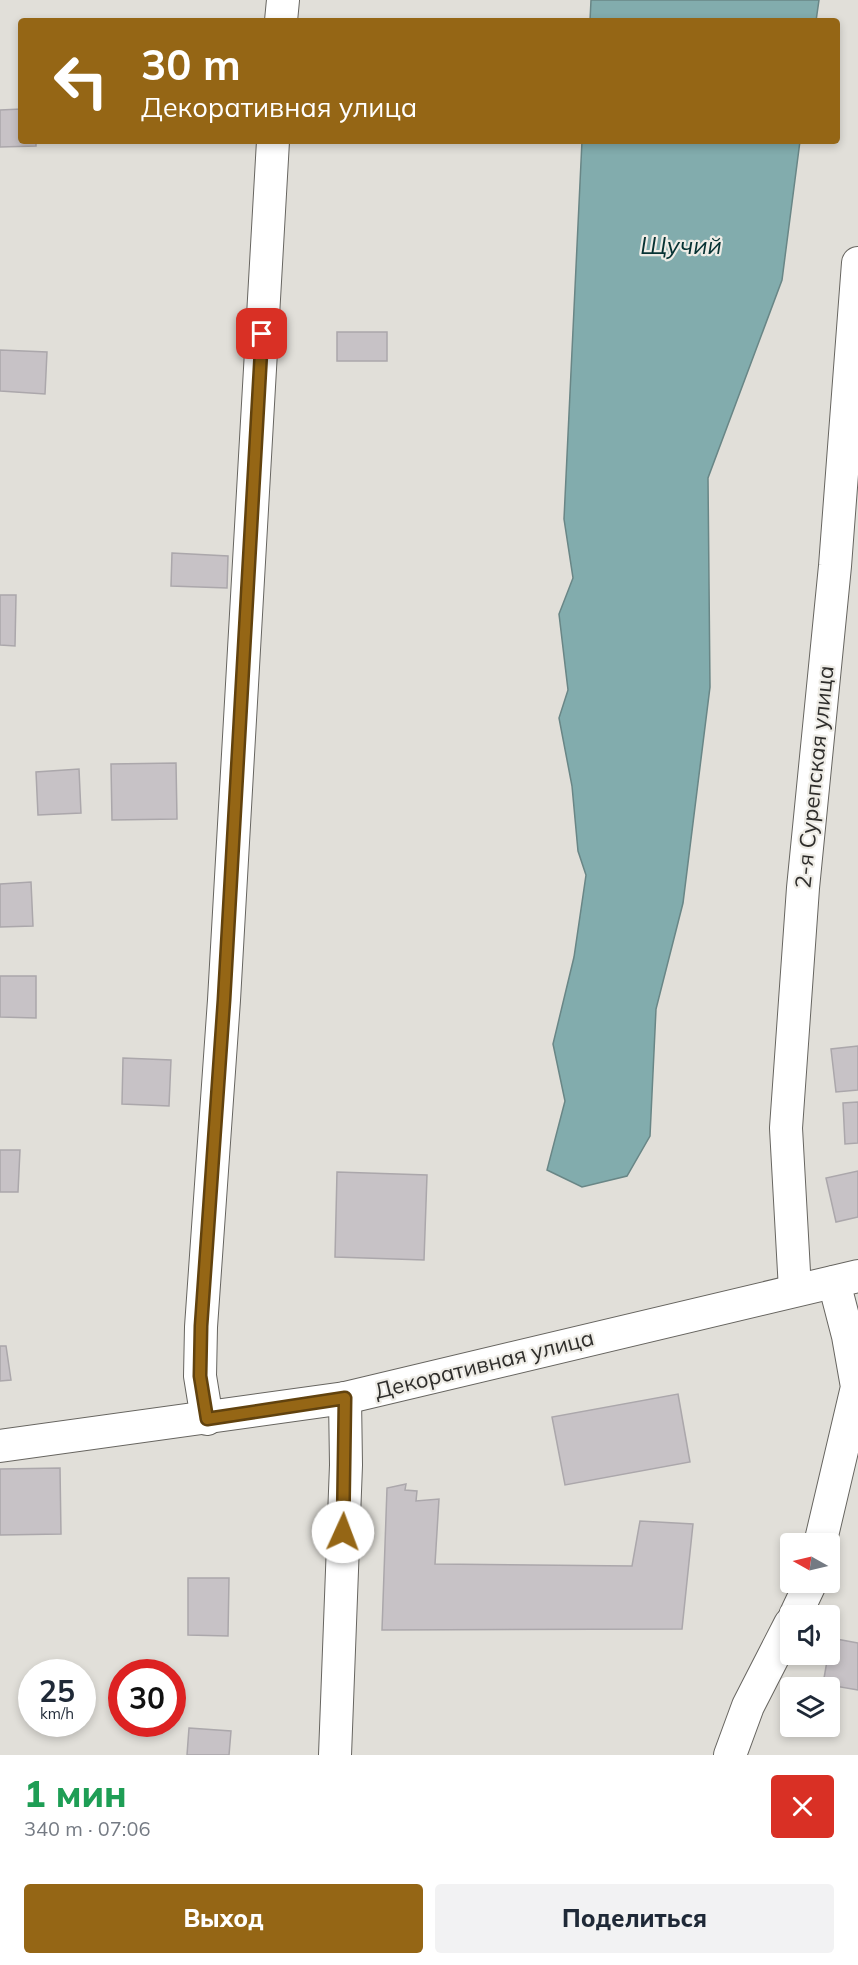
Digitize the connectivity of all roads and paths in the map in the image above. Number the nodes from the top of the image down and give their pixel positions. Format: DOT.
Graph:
graph roads {
  1 [pos="283,0"];
  2 [pos="282,18"];
  3 [pos="273,144"];
  4 [pos="858,263"];
  5 [pos="846,1279"];
  6 [pos="795,1290"];
  7 [pos="345,1398"];
  8 [pos="207,1419"];
  9 [pos="0,1446"];
  10 [pos="823,1533"];
  11 [pos="780,1644"];
  12 [pos="335,1755"];
  13 [pos="730,1755"];
  1 -- 2 [label="street"];
  3 -- 8 [label="street"];
  4 -- 6 [label="street, 2-я Сурепская улица"];
  5 -- 6 [label="street, Декоративная улица"];
  5 -- 10 [label="street"];
  6 -- 7 [label="street, Декоративная улица"];
  7 -- 8 [label="street, Декоративная улица"];
  7 -- 12 [label="street"];
  8 -- 9 [label="street, Декоративная улица"];
  11 -- 13 [label="street"];
}
